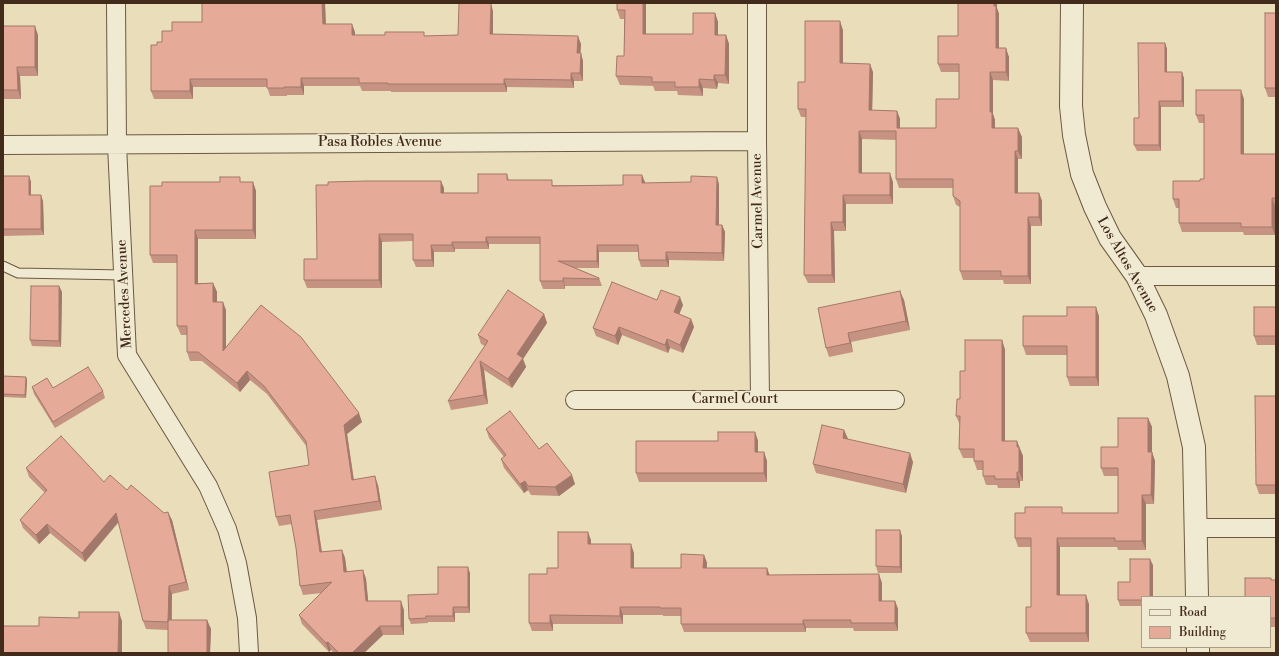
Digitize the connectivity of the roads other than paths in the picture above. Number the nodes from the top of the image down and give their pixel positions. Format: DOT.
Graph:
graph roads {
  1 [pos="116,3"];
  2 [pos="757,3"];
  3 [pos="1072,3"];
  4 [pos="757,141"];
  5 [pos="116,144"];
  6 [pos="3,145"];
  7 [pos="3,266"];
  8 [pos="123,275"];
  9 [pos="1137,276"];
  10 [pos="1276,276"];
  11 [pos="760,399"];
  12 [pos="574,400"];
  13 [pos="895,400"];
  14 [pos="1196,528"];
  15 [pos="1276,528"];
  16 [pos="1197,596"];
  17 [pos="249,653"];
  1 -- 5 [label="street, Mercedes Avenue"];
  2 -- 4 [label="street, Carmel Avenue"];
  3 -- 9 [label="street, Los Altos Avenue"];
  4 -- 5 [label="street, Pasa Robles Avenue"];
  4 -- 11 [label="street, Carmel Avenue"];
  5 -- 6 [label="street, Pasa Robles Avenue"];
  5 -- 8 [label="street, Mercedes Avenue"];
  7 -- 8 [label="lane"];
  8 -- 17 [label="street, Mercedes Avenue"];
  9 -- 10 [label="street"];
  9 -- 14 [label="street, Los Altos Avenue"];
  11 -- 12 [label="street, Carmel Court"];
  11 -- 13 [label="street, Carmel Court"];
  14 -- 15 [label="street"];
  14 -- 16 [label="street, Los Altos Avenue"];
}
